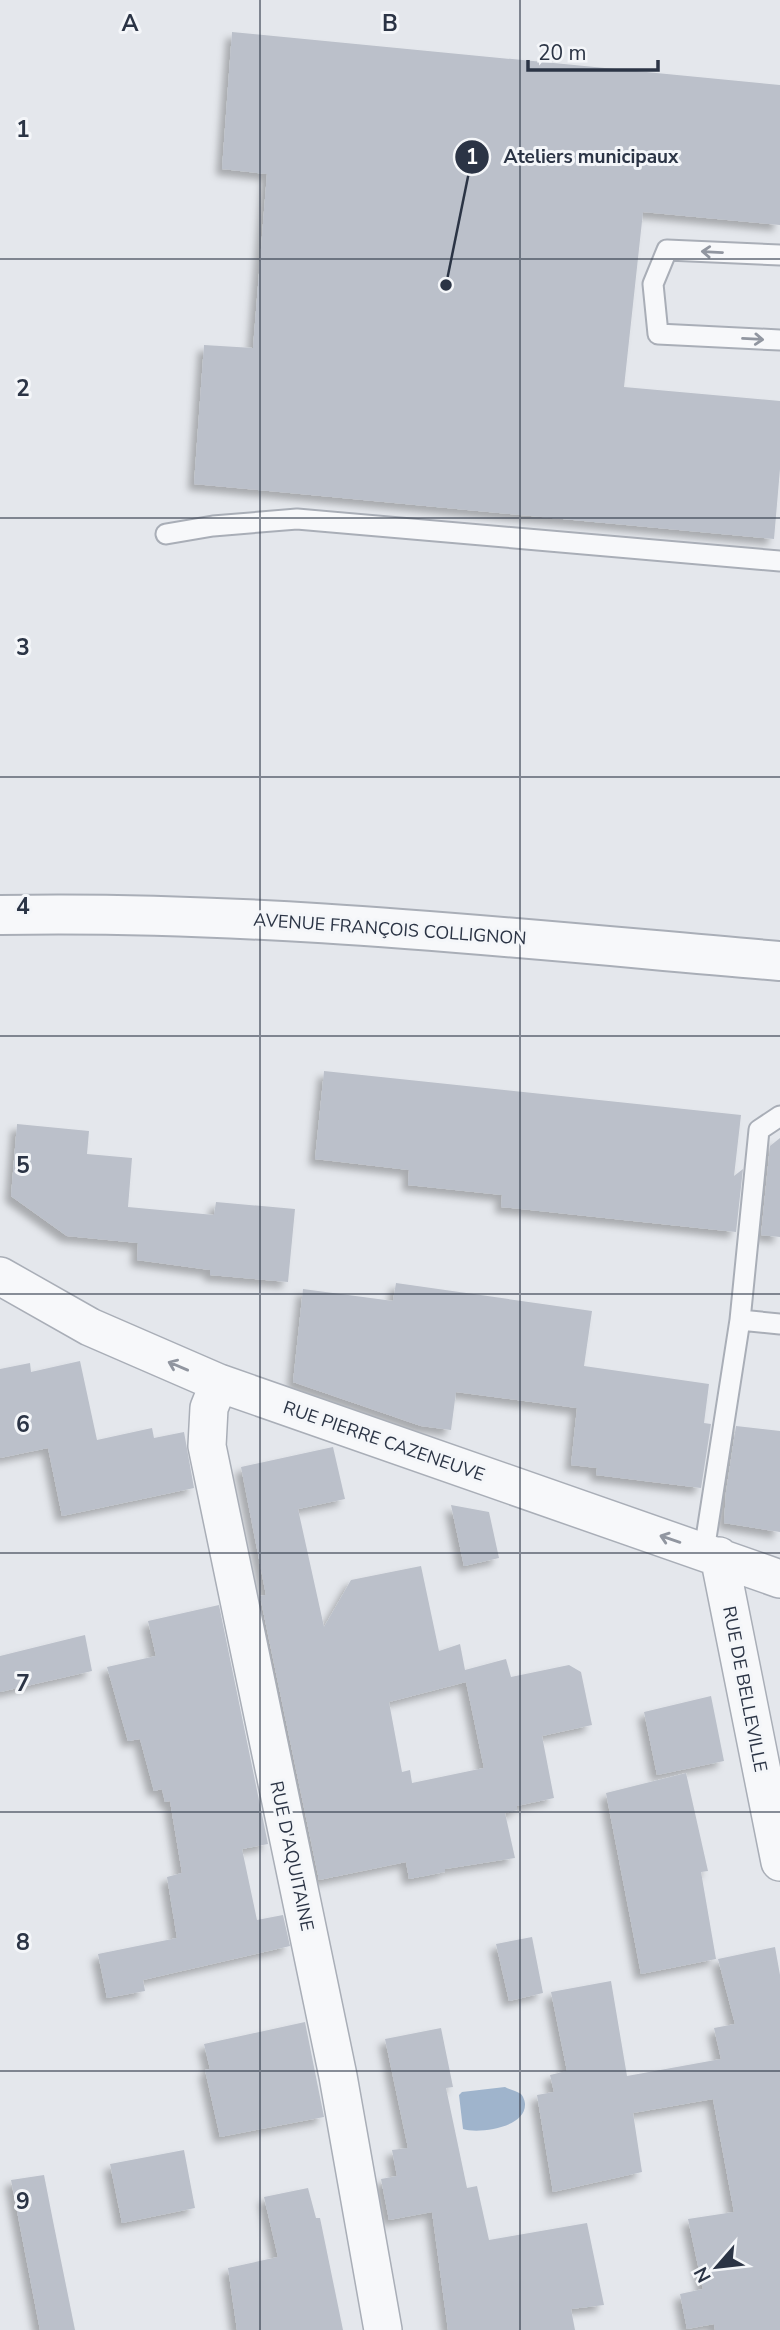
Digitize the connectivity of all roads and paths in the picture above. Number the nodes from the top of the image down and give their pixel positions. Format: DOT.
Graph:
graph roads {
  1 [pos="780,255"];
  2 [pos="780,340"];
  3 [pos="166,534"];
  4 [pos="780,561"];
  5 [pos="0,915"];
  6 [pos="780,961"];
  7 [pos="780,1116"];
  8 [pos="0,1276"];
  9 [pos="740,1320"];
  10 [pos="780,1324"];
  11 [pos="219,1383"];
  12 [pos="712,1554"];
  13 [pos="780,1579"];
  14 [pos="780,1862"];
  15 [pos="383,2330"];
  1 -- 2 [label="lane, one-way"];
  3 -- 4 [label="lane"];
  5 -- 6 [label="street, AVENUE FRANÇOIS COLLIGNON"];
  7 -- 9 [label="lane"];
  11 -- 8 [label="street, RUE PIERRE CAZENEUVE, one-way"];
  9 -- 10 [label="lane"];
  9 -- 12 [label="lane"];
  12 -- 11 [label="street, RUE PIERRE CAZENEUVE, one-way"];
  11 -- 15 [label="street, RUE D'AQUITAINE"];
  12 -- 13 [label="street, RUE PIERRE CAZENEUVE"];
  12 -- 14 [label="street, RUE DE BELLEVILLE"];
}
